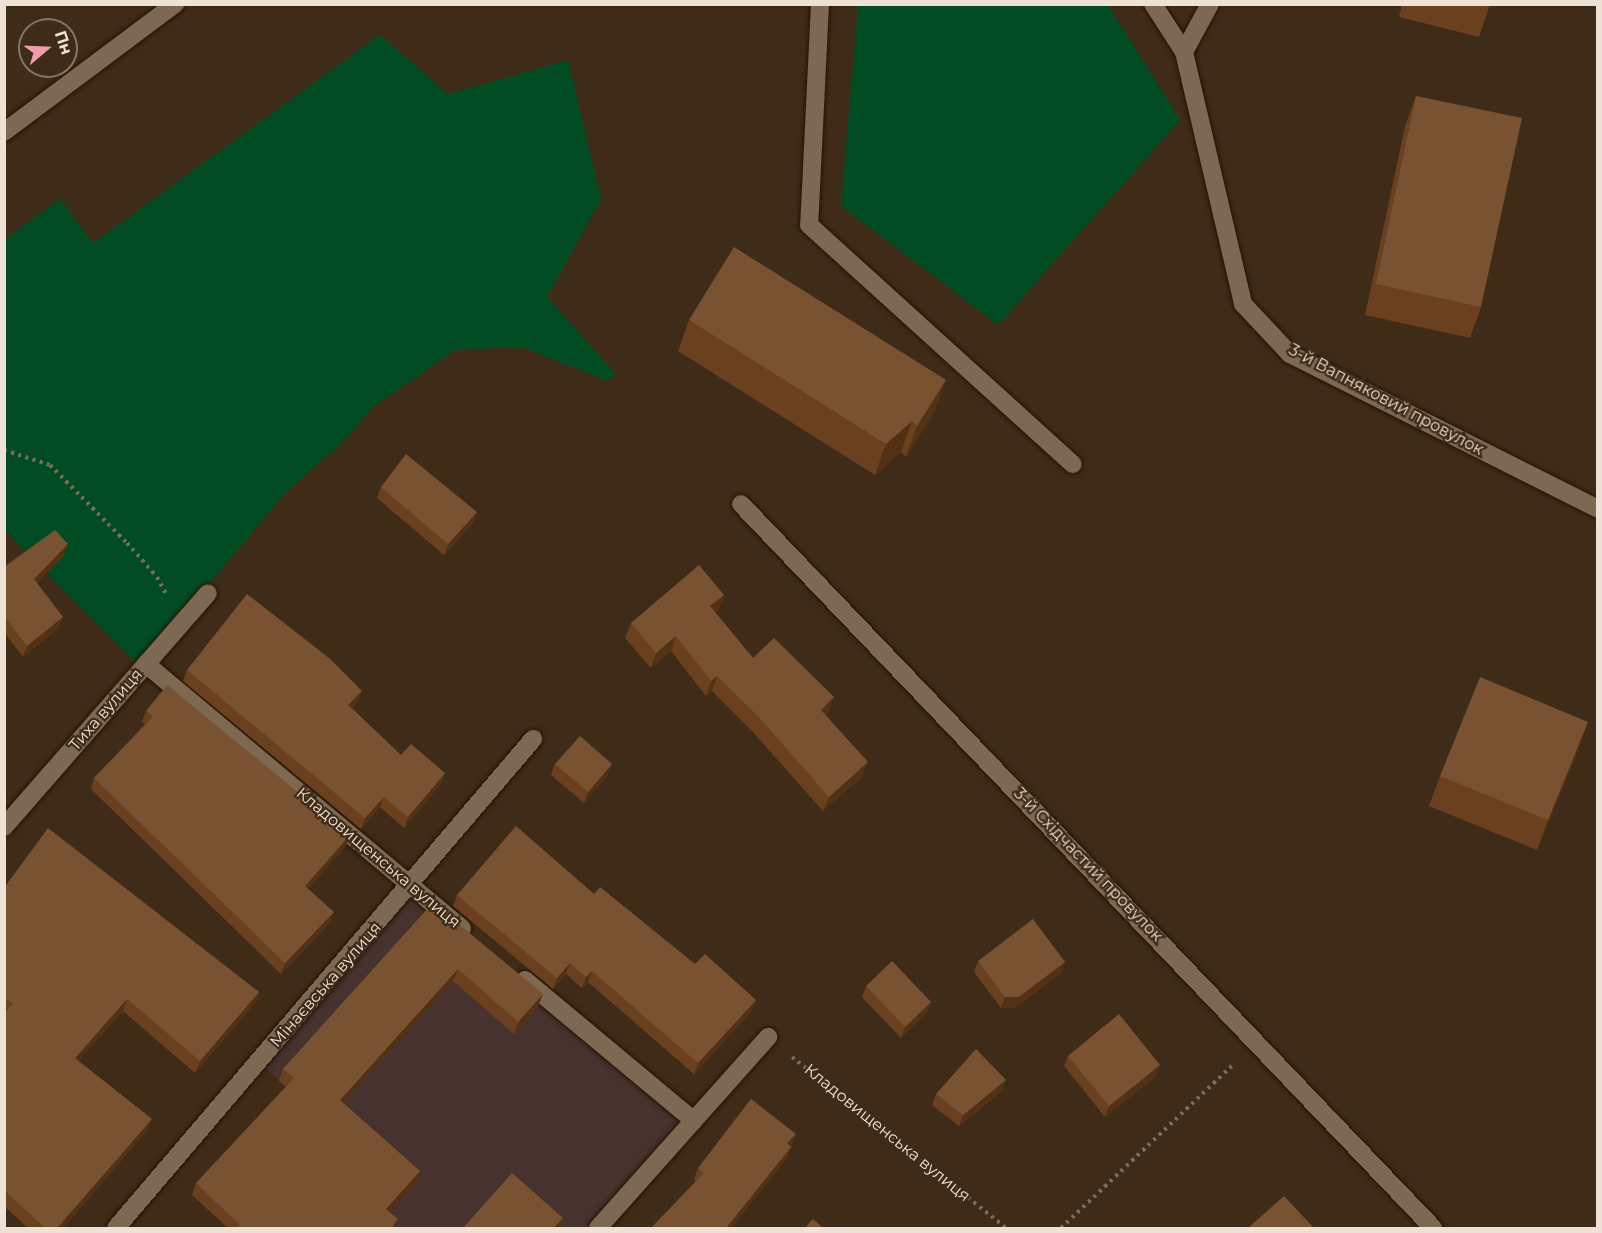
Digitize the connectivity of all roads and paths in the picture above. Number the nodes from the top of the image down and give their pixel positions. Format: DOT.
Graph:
graph roads {
  1 [pos="175,4"];
  2 [pos="820,4"];
  3 [pos="1153,4"];
  4 [pos="1210,4"];
  5 [pos="1184,52"];
  6 [pos="4,132"];
  7 [pos="4,450"];
  8 [pos="1073,464"];
  9 [pos="741,504"];
  10 [pos="1598,509"];
  11 [pos="207,593"];
  12 [pos="174,632"];
  13 [pos="146,664"];
  14 [pos="533,739"];
  15 [pos="4,827"];
  16 [pos="411,886"];
  17 [pos="474,938"];
  18 [pos="510,968"];
  19 [pos="768,1037"];
  20 [pos="1258,1042"];
  21 [pos="694,1121"];
  22 [pos="116,1228"];
  23 [pos="598,1228"];
  24 [pos="1006,1228"];
  25 [pos="1061,1228"];
  26 [pos="1433,1228"];
  1 -- 6 [label="street"];
  2 -- 8 [label="street"];
  3 -- 5 [label="street, 3-й Вапняковий провулок"];
  4 -- 5 [label="street"];
  5 -- 10 [label="street, 3-й Вапняковий провулок"];
  7 -- 12 [label="path"];
  9 -- 20 [label="street, 3-й Східчастий провулок"];
  11 -- 12 [label="street, Тиха вулиця"];
  12 -- 13 [label="street, Тиха вулиця"];
  13 -- 15 [label="street, Тиха вулиця"];
  13 -- 16 [label="street, Кладовищенська вулиця"];
  14 -- 16 [label="street, Мінаєвська вулиця"];
  16 -- 17 [label="street, Кладовищенська вулиця"];
  16 -- 22 [label="street, Мінаєвська вулиця"];
  18 -- 21 [label="street"];
  19 -- 21 [label="street"];
  19 -- 24 [label="path, Кладовищенська вулиця"];
  20 -- 25 [label="path"];
  20 -- 26 [label="street, 3-й Східчастий провулок"];
  21 -- 23 [label="street"];
}
